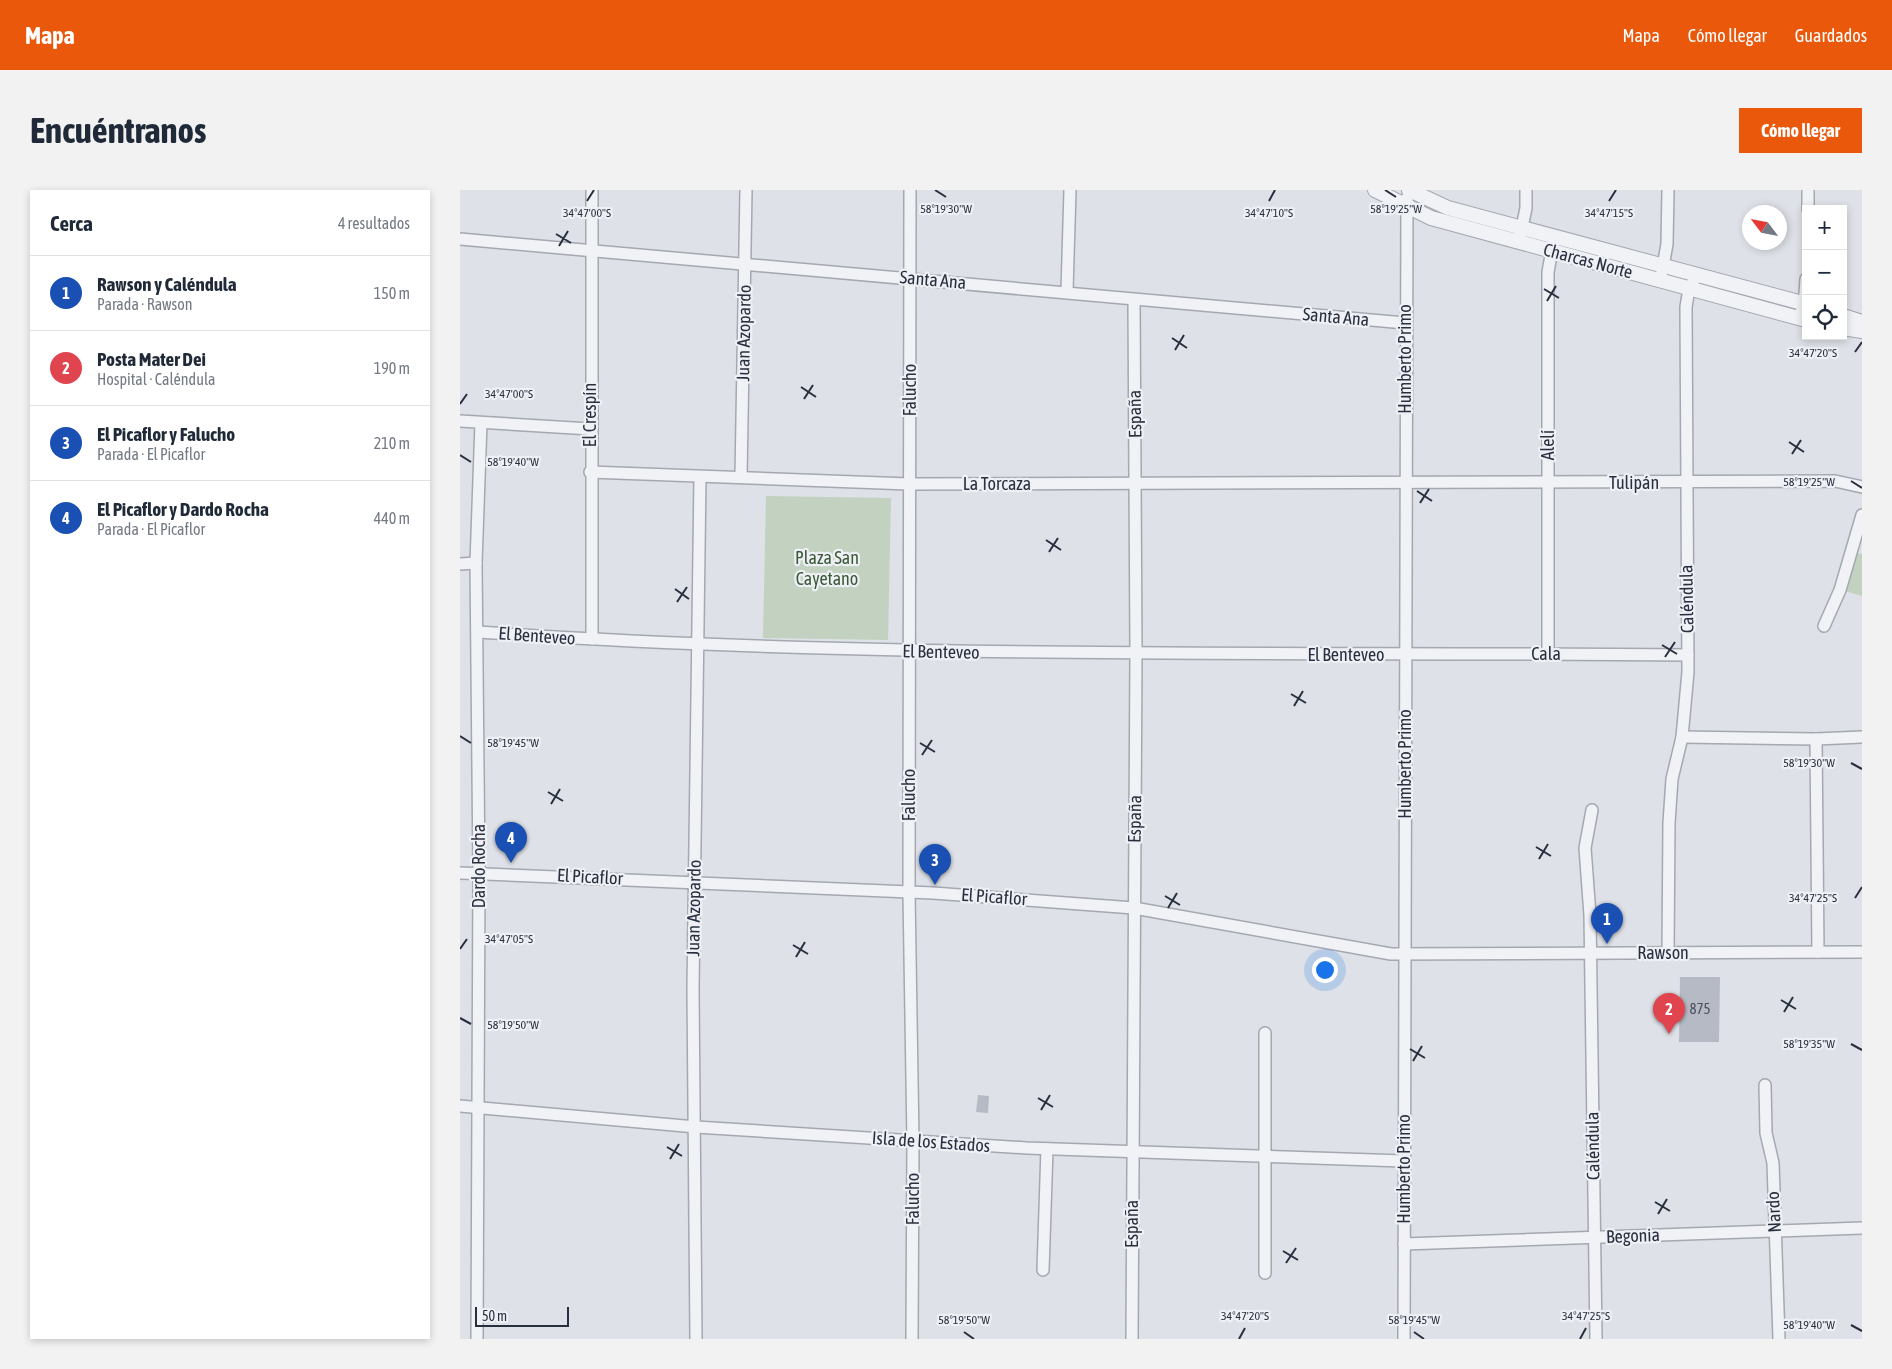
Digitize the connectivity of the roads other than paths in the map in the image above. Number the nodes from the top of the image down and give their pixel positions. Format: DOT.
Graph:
graph roads {
  1 [pos="592,190"];
  2 [pos="746,190"];
  3 [pos="910,190"];
  4 [pos="1070,190"];
  5 [pos="1375,190"];
  6 [pos="1409,190"];
  7 [pos="1526,190"];
  8 [pos="1668,190"];
  9 [pos="1808,190"];
  10 [pos="1808,205"];
  11 [pos="1406,207"];
  12 [pos="1520,235"];
  13 [pos="460,240"];
  14 [pos="1553,245"];
  15 [pos="591,251"];
  16 [pos="746,264"];
  17 [pos="1663,266"];
  18 [pos="1697,275"];
  19 [pos="910,278"];
  20 [pos="1659,281"];
  21 [pos="1689,289"];
  22 [pos="1067,292"];
  23 [pos="1134,300"];
  24 [pos="1802,303"];
  25 [pos="1847,317"];
  26 [pos="1802,319"];
  27 [pos="1862,322"];
  28 [pos="1405,323"];
  29 [pos="1847,329"];
  30 [pos="1862,331"];
  31 [pos="460,421"];
  32 [pos="481,423"];
  33 [pos="590,429"];
  34 [pos="590,472"];
  35 [pos="700,476"];
  36 [pos="741,477"];
  37 [pos="1405,482"];
  38 [pos="1686,482"];
  39 [pos="1548,483"];
  40 [pos="909,484"];
  41 [pos="1136,485"];
  42 [pos="1862,486"];
  43 [pos="1862,516"];
  44 [pos="476,563"];
  45 [pos="460,564"];
  46 [pos="1824,626"];
  47 [pos="478,632"];
  48 [pos="592,640"];
  49 [pos="697,645"];
  50 [pos="909,652"];
  51 [pos="1136,654"];
  52 [pos="1548,654"];
  53 [pos="1405,655"];
  54 [pos="1688,655"];
  55 [pos="1682,737"];
  56 [pos="1862,737"];
  57 [pos="1816,739"];
  58 [pos="1592,810"];
  59 [pos="460,872"];
  60 [pos="479,873"];
  61 [pos="694,882"];
  62 [pos="908,893"];
  63 [pos="1134,908"];
  64 [pos="1818,952"];
  65 [pos="1862,952"];
  66 [pos="1668,953"];
  67 [pos="1404,954"];
  68 [pos="1590,954"];
  69 [pos="1265,1033"];
  70 [pos="1765,1086"];
  71 [pos="460,1106"];
  72 [pos="478,1107"];
  73 [pos="696,1127"];
  74 [pos="913,1141"];
  75 [pos="1047,1149"];
  76 [pos="1133,1152"];
  77 [pos="1265,1157"];
  78 [pos="1403,1161"];
  79 [pos="1862,1228"];
  80 [pos="1775,1231"];
  81 [pos="1594,1237"];
  82 [pos="1404,1244"];
  83 [pos="1043,1270"];
  84 [pos="1266,1273"];
  85 [pos="477,1339"];
  86 [pos="696,1339"];
  87 [pos="912,1339"];
  88 [pos="1132,1339"];
  89 [pos="1404,1339"];
  90 [pos="1596,1339"];
  91 [pos="1778,1339"];
  1 -- 15 [label="street, El Crespín"];
  2 -- 16 [label="street, Juan Azopardo"];
  3 -- 19 [label="street, Falucho"];
  4 -- 22 [label="street"];
  5 -- 11 [label="street, Charcas Norte"];
  6 -- 11 [label="street, Humberto Primo"];
  6 -- 12 [label="street, Charcas Norte"];
  7 -- 12 [label="street"];
  8 -- 17 [label="street"];
  9 -- 10 [label="street"];
  11 -- 12 [label="street, Charcas Norte"];
  11 -- 28 [label="street, Humberto Primo"];
  12 -- 14 [label="street, Charcas Norte"];
  13 -- 15 [label="street, Santa Ana"];
  14 -- 17 [label="street, Charcas Norte"];
  14 -- 20 [label="street, Charcas Norte"];
  14 -- 39 [label="street, Alelí"];
  15 -- 16 [label="street, Santa Ana"];
  15 -- 33 [label="street, El Crespín"];
  16 -- 19 [label="street, Santa Ana"];
  16 -- 36 [label="street, Juan Azopardo"];
  17 -- 18 [label="street, Charcas Norte"];
  17 -- 20 [label="street"];
  18 -- 21 [label="street, Caléndula"];
  18 -- 24 [label="street, Charcas Norte"];
  19 -- 22 [label="street, Santa Ana"];
  19 -- 40 [label="street, Falucho"];
  20 -- 21 [label="street, Charcas Norte"];
  21 -- 26 [label="street, Charcas Norte"];
  21 -- 38 [label="street, Caléndula"];
  22 -- 23 [label="street, Santa Ana"];
  23 -- 28 [label="street, Santa Ana"];
  23 -- 41 [label="street, España"];
  25 -- 27 [label="street"];
  28 -- 37 [label="street, Humberto Primo"];
  29 -- 30 [label="street"];
  31 -- 32 [label="street"];
  32 -- 33 [label="street"];
  32 -- 44 [label="street, Dardo Rocha"];
  33 -- 34 [label="street, El Crespín"];
  34 -- 35 [label="street, La Torcaza"];
  34 -- 48 [label="street, El Crespín"];
  35 -- 36 [label="street, La Torcaza"];
  35 -- 49 [label="street, Juan Azopardo"];
  36 -- 40 [label="street, La Torcaza"];
  37 -- 39 [label="street, Tulipán"];
  37 -- 41 [label="street, La Torcaza"];
  37 -- 53 [label="street, Humberto Primo"];
  38 -- 39 [label="street, Tulipán"];
  38 -- 42 [label="street, Tulipán"];
  38 -- 54 [label="street, Caléndula"];
  39 -- 52 [label="street, Alelí"];
  40 -- 41 [label="street, La Torcaza"];
  40 -- 50 [label="street, Falucho"];
  41 -- 51 [label="street, España"];
  43 -- 46 [label="street"];
  44 -- 45 [label="street"];
  44 -- 47 [label="street, Dardo Rocha"];
  47 -- 48 [label="street, El Benteveo"];
  47 -- 60 [label="street, Dardo Rocha"];
  48 -- 49 [label="street, El Benteveo"];
  49 -- 50 [label="street, El Benteveo"];
  49 -- 61 [label="street, Juan Azopardo"];
  50 -- 51 [label="street, El Benteveo"];
  50 -- 62 [label="street, Falucho"];
  51 -- 53 [label="street, El Benteveo"];
  51 -- 63 [label="street, España"];
  52 -- 53 [label="street, Cala"];
  52 -- 54 [label="street, Cala"];
  53 -- 67 [label="street, Humberto Primo"];
  54 -- 55 [label="street, Caléndula"];
  55 -- 57 [label="street"];
  55 -- 66 [label="street, Caléndula"];
  56 -- 57 [label="street"];
  57 -- 64 [label="street"];
  58 -- 68 [label="street, Caléndula"];
  59 -- 60 [label="street, El Picaflor"];
  60 -- 61 [label="street, El Picaflor"];
  60 -- 72 [label="street, Dardo Rocha"];
  61 -- 62 [label="street, El Picaflor"];
  61 -- 73 [label="street, Juan Azopardo"];
  62 -- 63 [label="street, El Picaflor"];
  62 -- 74 [label="street, Falucho"];
  63 -- 67 [label="street, El Picaflor"];
  63 -- 76 [label="street, España"];
  64 -- 65 [label="street, Rawson"];
  64 -- 66 [label="street, Rawson"];
  66 -- 68 [label="street, Rawson"];
  67 -- 68 [label="street, Rawson"];
  67 -- 78 [label="street, Humberto Primo"];
  68 -- 81 [label="street, Caléndula"];
  69 -- 77 [label="street"];
  70 -- 80 [label="street, Nardo"];
  71 -- 72 [label="street, Isla de los Estados"];
  72 -- 73 [label="street, Isla de los Estados"];
  72 -- 85 [label="street, Dardo Rocha"];
  73 -- 74 [label="street, Isla de los Estados"];
  73 -- 86 [label="street, Juan Azopardo"];
  74 -- 75 [label="street, Isla de los Estados"];
  74 -- 87 [label="street, Falucho"];
  75 -- 76 [label="street, Isla de los Estados"];
  75 -- 83 [label="street"];
  76 -- 77 [label="street, Isla de los Estados"];
  76 -- 88 [label="street, España"];
  77 -- 78 [label="street, Isla de los Estados"];
  77 -- 84 [label="street"];
  78 -- 82 [label="street, Humberto Primo"];
  79 -- 80 [label="street, Begonia"];
  80 -- 81 [label="street, Begonia"];
  80 -- 91 [label="street, Nardo"];
  81 -- 82 [label="street, Begonia"];
  81 -- 90 [label="street, Caléndula"];
  82 -- 89 [label="street, Humberto Primo"];
}
